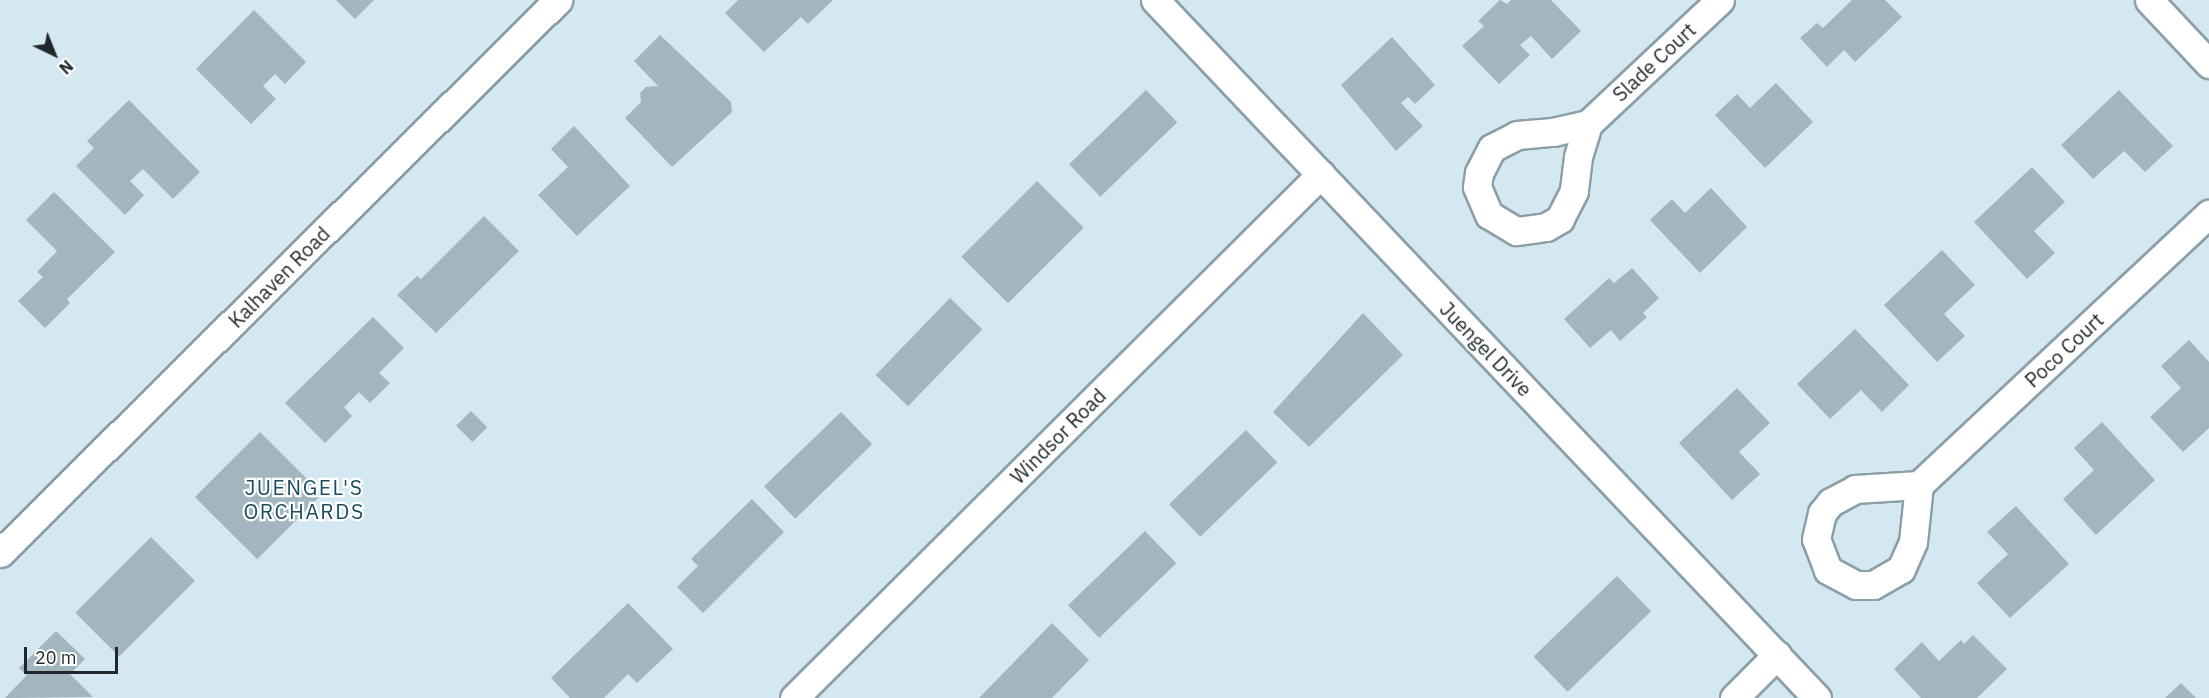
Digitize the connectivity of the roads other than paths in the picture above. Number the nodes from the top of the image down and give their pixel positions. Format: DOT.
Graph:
graph roads {
  1 [pos="558,0"];
  2 [pos="1155,0"];
  3 [pos="1720,0"];
  4 [pos="2149,0"];
  5 [pos="2209,64"];
  6 [pos="1588,124"];
  7 [pos="1322,174"];
  8 [pos="2209,214"];
  9 [pos="1919,485"];
  10 [pos="0,553"];
  11 [pos="1777,656"];
  12 [pos="794,698"];
  13 [pos="1734,698"];
  14 [pos="1817,698"];
  1 -- 10 [label="street, Kalhaven Road"];
  2 -- 7 [label="street, Juengel Drive"];
  3 -- 6 [label="street, Slade Court"];
  4 -- 5 [label="street"];
  6 -- 6 [label="street, Slade Court"];
  7 -- 11 [label="street, Juengel Drive"];
  7 -- 12 [label="street, Windsor Road"];
  8 -- 9 [label="street, Poco Court"];
  11 -- 13 [label="street"];
  11 -- 14 [label="street, Juengel Drive"];
}
